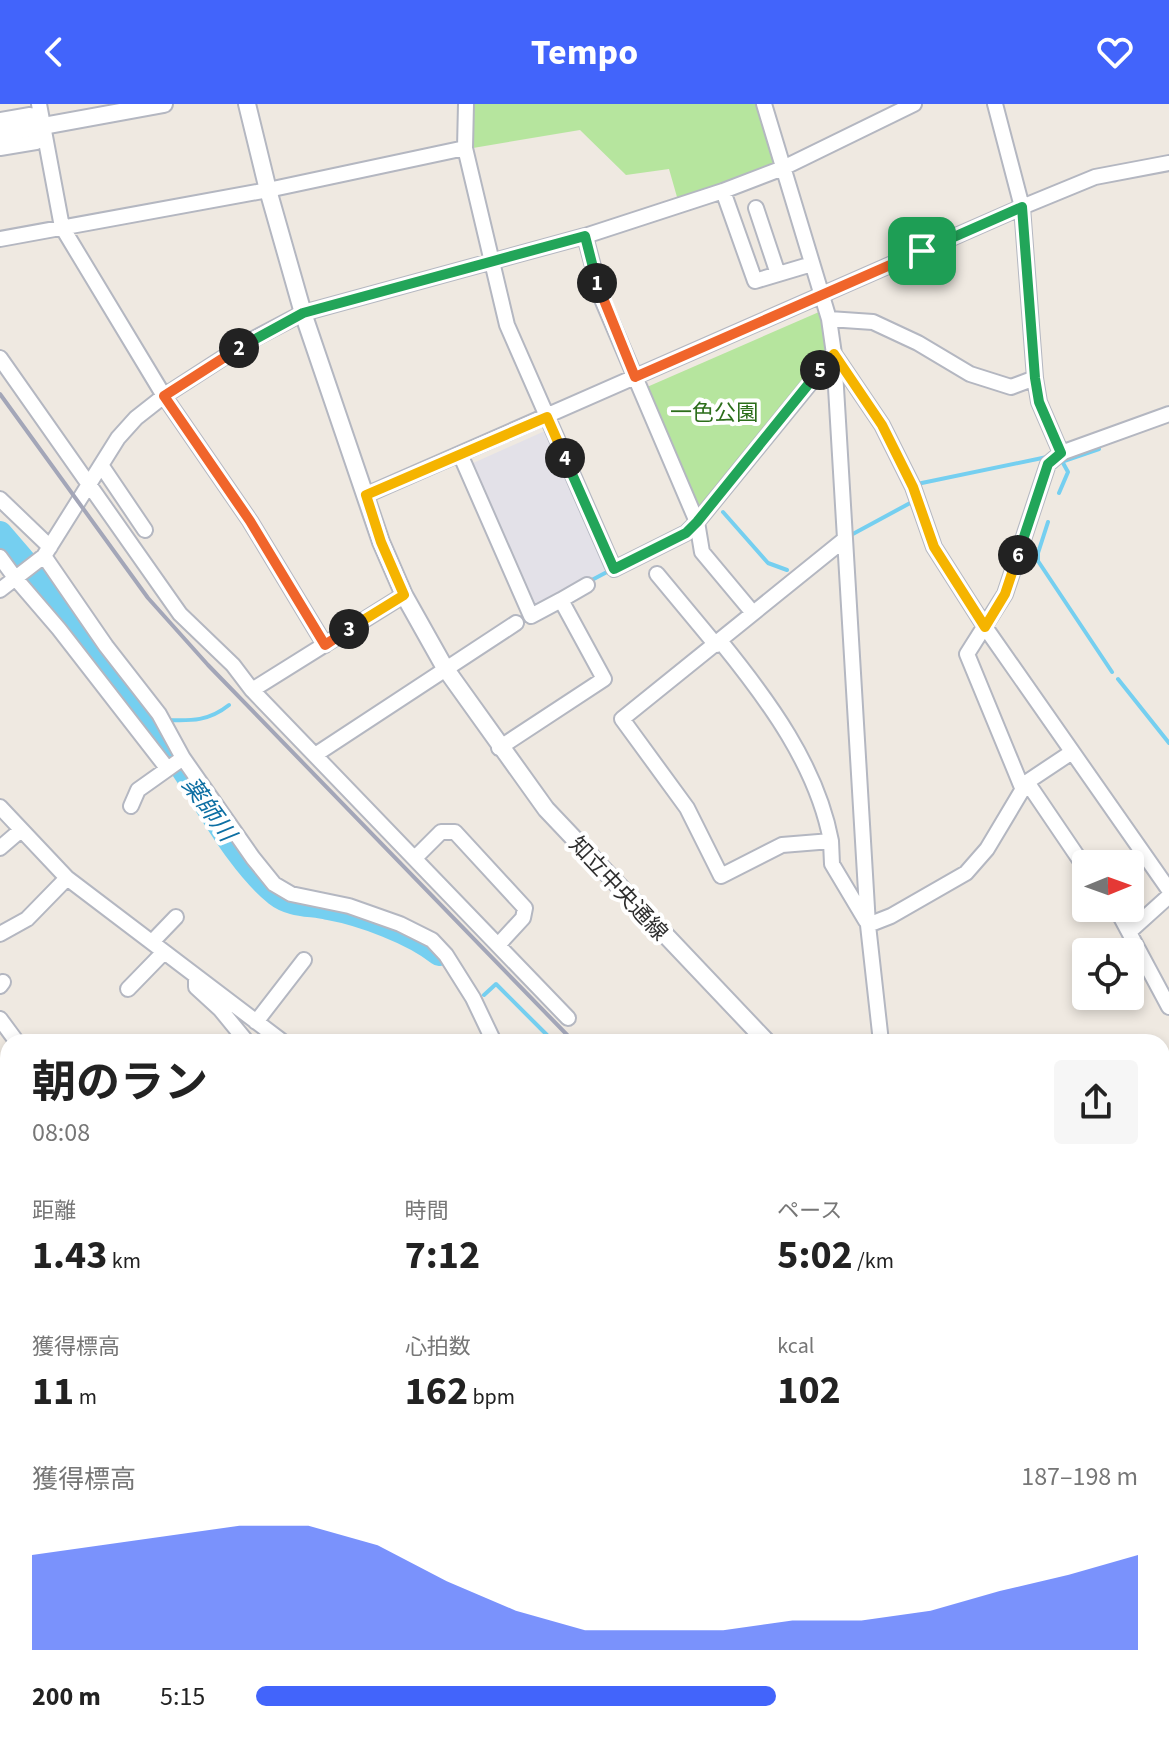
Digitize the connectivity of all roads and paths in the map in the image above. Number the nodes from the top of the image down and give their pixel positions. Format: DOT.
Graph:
graph roads {
  1 [pos="39,104"];
  2 [pos="164,104"];
  3 [pos="247,104"];
  4 [pos="466,104"];
  5 [pos="764,104"];
  6 [pos="914,104"];
  7 [pos="995,104"];
  8 [pos="0,120"];
  9 [pos="43,127"];
  10 [pos="0,134"];
  11 [pos="0,148"];
  12 [pos="465,148"];
  13 [pos="1169,163"];
  14 [pos="783,168"];
  15 [pos="268,190"];
  16 [pos="723,191"];
  17 [pos="1022,207"];
  18 [pos="756,208"];
  19 [pos="62,227"];
  20 [pos="585,236"];
  21 [pos="0,239"];
  22 [pos="492,263"];
  23 [pos="812,264"];
  24 [pos="778,274"];
  25 [pos="821,295"];
  26 [pos="303,313"];
  27 [pos="829,319"];
  28 [pos="834,354"];
  29 [pos="0,358"];
  30 [pos="635,377"];
  31 [pos="1035,378"];
  32 [pos="164,396"];
  33 [pos="1169,414"];
  34 [pos="547,417"];
  35 [pos="1061,453"];
  36 [pos="460,454"];
  37 [pos="101,465"];
  38 [pos="88,485"];
  39 [pos="366,495"];
  40 [pos="0,499"];
  41 [pos="697,522"];
  42 [pos="145,530"];
  43 [pos="845,539"];
  44 [pos="47,551"];
  45 [pos="0,557"];
  46 [pos="657,574"];
  47 [pos="16,579"];
  48 [pos="587,585"];
  49 [pos="0,590"];
  50 [pos="404,595"];
  51 [pos="561,600"];
  52 [pos="753,613"];
  53 [pos="516,623"];
  54 [pos="985,627"];
  55 [pos="718,643"];
  56 [pos="325,645"];
  57 [pos="445,668"];
  58 [pos="252,690"];
  59 [pos="499,748"];
  60 [pos="1072,752"];
  61 [pos="315,755"];
  62 [pos="183,759"];
  63 [pos="167,768"];
  64 [pos="1025,786"];
  65 [pos="131,806"];
  66 [pos="0,807"];
  67 [pos="21,830"];
  68 [pos="831,841"];
  69 [pos="0,848"];
  70 [pos="1072,850"];
  71 [pos="415,858"];
  72 [pos="67,878"];
  73 [pos="1169,890"];
  74 [pos="1169,896"];
  75 [pos="176,917"];
  76 [pos="1124,922"];
  77 [pos="868,925"];
  78 [pos="1129,932"];
  79 [pos="0,934"];
  80 [pos="499,944"];
  81 [pos="158,947"];
  82 [pos="304,960"];
  83 [pos="196,976"];
  84 [pos="128,989"];
  85 [pos="1169,1007"];
  86 [pos="568,1018"];
  87 [pos="256,1022"];
  88 [pos="240,1034"];
  89 [pos="272,1034"];
  90 [pos="490,1034"];
  91 [pos="759,1034"];
  92 [pos="880,1034"];
  1 -- 9 [label="street"];
  2 -- 9 [label="street"];
  3 -- 15 [label="street, 知立中央通線"];
  4 -- 12 [label="street"];
  5 -- 14 [label="street"];
  6 -- 14 [label="street"];
  7 -- 17 [label="street"];
  8 -- 9 [label="street"];
  9 -- 10 [label="street"];
  9 -- 11 [label="street"];
  9 -- 19 [label="street"];
  12 -- 15 [label="street"];
  12 -- 22 [label="street"];
  13 -- 17 [label="street"];
  14 -- 16 [label="street"];
  14 -- 23 [label="street"];
  15 -- 19 [label="street"];
  15 -- 26 [label="street, 知立中央通線"];
  16 -- 20 [label="street"];
  16 -- 24 [label="street"];
  17 -- 25 [label="street"];
  17 -- 31 [label="street"];
  18 -- 24 [label="street"];
  19 -- 21 [label="street"];
  19 -- 32 [label="street"];
  20 -- 22 [label="street"];
  20 -- 30 [label="street"];
  22 -- 26 [label="street"];
  22 -- 34 [label="street"];
  23 -- 24 [label="street"];
  23 -- 25 [label="street"];
  25 -- 27 [label="street"];
  25 -- 30 [label="street"];
  26 -- 32 [label="street"];
  26 -- 39 [label="street, 知立中央通線"];
  27 -- 28 [label="street"];
  27 -- 31 [label="street"];
  28 -- 41 [label="street"];
  28 -- 43 [label="street"];
  28 -- 54 [label="street"];
  29 -- 38 [label="street"];
  30 -- 34 [label="street"];
  30 -- 41 [label="street"];
  31 -- 35 [label="street"];
  32 -- 37 [label="street"];
  32 -- 56 [label="street"];
  33 -- 35 [label="street"];
  34 -- 36 [label="street"];
  34 -- 41 [label="street"];
  35 -- 54 [label="street"];
  36 -- 39 [label="street"];
  36 -- 51 [label="street"];
  37 -- 38 [label="street"];
  37 -- 42 [label="street"];
  38 -- 44 [label="street"];
  38 -- 58 [label="street"];
  39 -- 50 [label="street, 知立中央通線"];
  40 -- 44 [label="street"];
  41 -- 52 [label="street"];
  43 -- 52 [label="street"];
  43 -- 77 [label="street"];
  44 -- 47 [label="street"];
  44 -- 62 [label="street"];
  45 -- 47 [label="street"];
  46 -- 55 [label="street"];
  47 -- 49 [label="street"];
  47 -- 63 [label="street"];
  48 -- 51 [label="street"];
  50 -- 56 [label="street"];
  50 -- 57 [label="street, 知立中央通線"];
  51 -- 59 [label="street"];
  52 -- 55 [label="street"];
  53 -- 57 [label="street"];
  54 -- 60 [label="street"];
  54 -- 64 [label="street"];
  55 -- 68 [label="street"];
  55 -- 68 [label="street"];
  56 -- 58 [label="street"];
  57 -- 59 [label="street, 知立中央通線"];
  57 -- 61 [label="street"];
  58 -- 61 [label="street"];
  59 -- 91 [label="street, 知立中央通線"];
  60 -- 64 [label="street"];
  60 -- 73 [label="street"];
  61 -- 71 [label="street"];
  62 -- 63 [label="street"];
  62 -- 90 [label="street"];
  63 -- 65 [label="street"];
  64 -- 70 [label="street"];
  64 -- 77 [label="street"];
  66 -- 67 [label="street"];
  67 -- 69 [label="street"];
  67 -- 72 [label="street"];
  68 -- 77 [label="street"];
  71 -- 80 [label="street"];
  71 -- 80 [label="street"];
  72 -- 79 [label="street"];
  72 -- 81 [label="street"];
  74 -- 78 [label="street"];
  75 -- 81 [label="street"];
  76 -- 78 [label="street"];
  77 -- 92 [label="street"];
  78 -- 85 [label="street"];
  80 -- 86 [label="street"];
  81 -- 83 [label="street"];
  81 -- 84 [label="street"];
  82 -- 87 [label="street"];
  83 -- 87 [label="street"];
  83 -- 88 [label="street"];
  87 -- 89 [label="street"];
}
